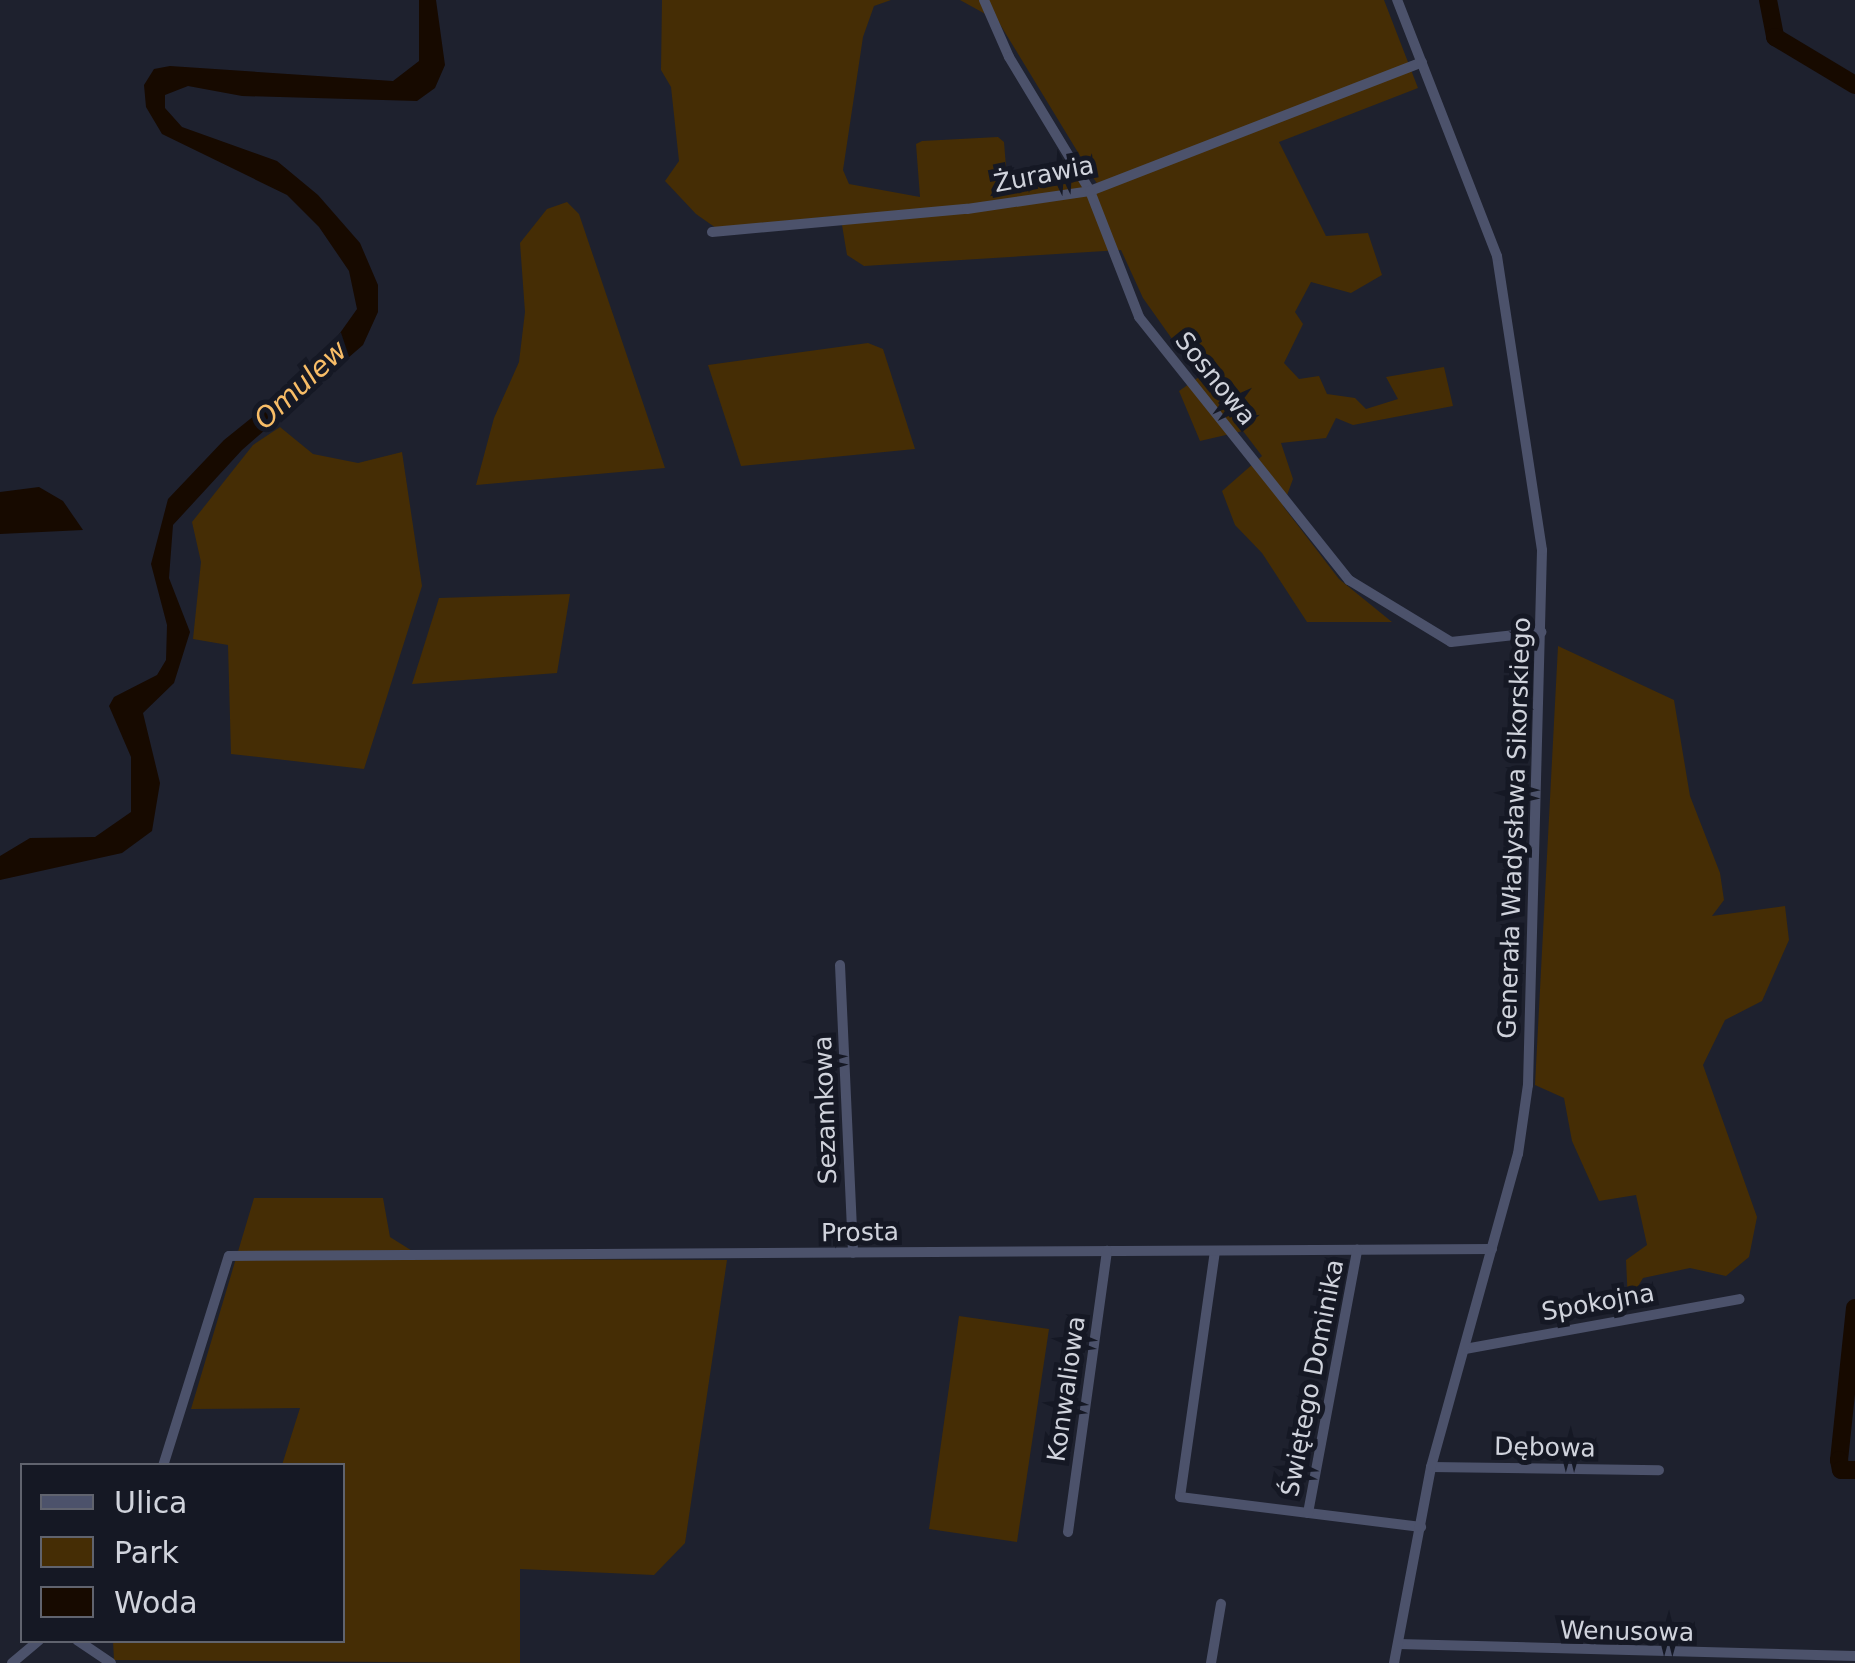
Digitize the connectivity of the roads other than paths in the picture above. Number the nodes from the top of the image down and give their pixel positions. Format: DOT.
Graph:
graph roads {
  1 [pos="984,0"];
  2 [pos="1396,0"];
  3 [pos="1422,62"];
  4 [pos="1090,191"];
  5 [pos="712,232"];
  6 [pos="1541,632"];
  7 [pos="840,965"];
  8 [pos="1358,1250"];
  9 [pos="1492,1250"];
  10 [pos="1107,1251"];
  11 [pos="1215,1251"];
  12 [pos="852,1253"];
  13 [pos="1739,1300"];
  14 [pos="1465,1348"];
  15 [pos="164,1463"];
  16 [pos="1431,1467"];
  17 [pos="1659,1470"];
  18 [pos="1308,1514"];
  19 [pos="1421,1527"];
  20 [pos="1068,1532"];
  21 [pos="1221,1604"];
  22 [pos="35,1643"];
  23 [pos="81,1643"];
  24 [pos="1398,1644"];
  25 [pos="1855,1656"];
  26 [pos="12,1663"];
  27 [pos="110,1663"];
  28 [pos="1211,1663"];
  29 [pos="1394,1663"];
  1 -- 4 [label="street, Sosnowa"];
  2 -- 3 [label="street, Generała Władysława Sikorskiego"];
  3 -- 4 [label="street, Żurawia"];
  3 -- 6 [label="street, Generała Władysława Sikorskiego"];
  4 -- 5 [label="street, Żurawia"];
  4 -- 6 [label="street, Sosnowa"];
  6 -- 9 [label="street, Generała Władysława Sikorskiego"];
  7 -- 12 [label="street, Sezamkowa"];
  8 -- 9 [label="street, Prosta"];
  8 -- 11 [label="street, Prosta"];
  8 -- 18 [label="street, Świętego Dominika"];
  9 -- 14 [label="street, Generała Władysława Sikorskiego"];
  10 -- 11 [label="street, Prosta"];
  10 -- 12 [label="street, Prosta"];
  10 -- 20 [label="street, Konwaliowa"];
  11 -- 18 [label="street"];
  12 -- 15 [label="street, Prosta"];
  13 -- 14 [label="street, Spokojna"];
  14 -- 16 [label="street, Generała Władysława Sikorskiego"];
  16 -- 17 [label="street, Dębowa"];
  16 -- 19 [label="street, Generała Władysława Sikorskiego"];
  18 -- 19 [label="street"];
  19 -- 24 [label="street, Generała Władysława Sikorskiego"];
  21 -- 28 [label="street"];
  22 -- 26 [label="street"];
  23 -- 27 [label="street"];
  24 -- 25 [label="street, Wenusowa"];
  24 -- 29 [label="street, Generała Władysława Sikorskiego"];
}
